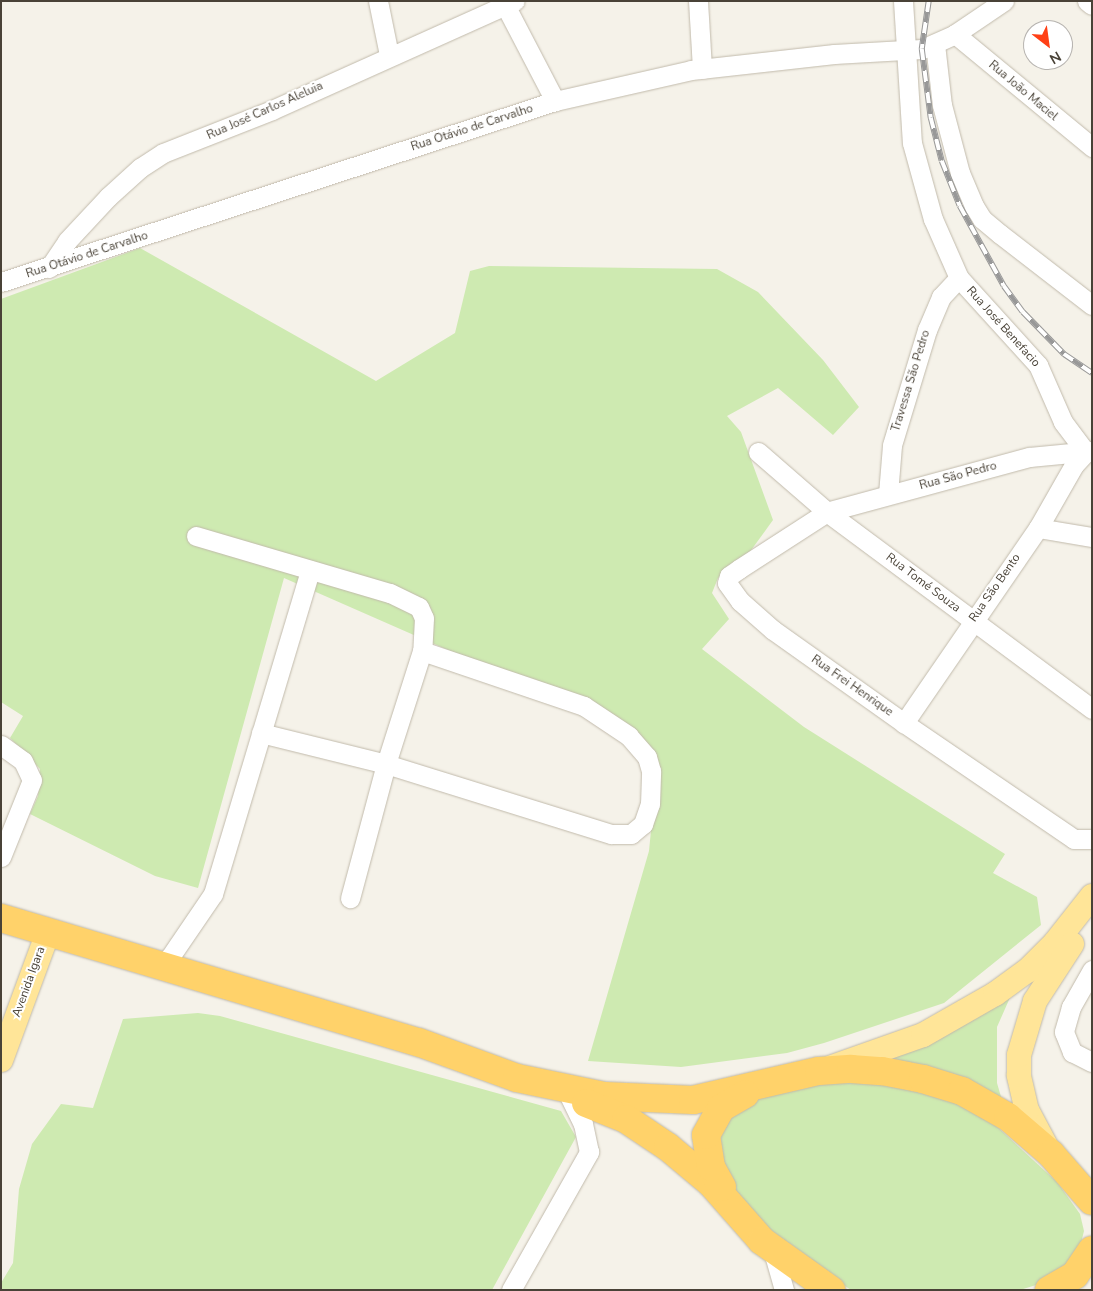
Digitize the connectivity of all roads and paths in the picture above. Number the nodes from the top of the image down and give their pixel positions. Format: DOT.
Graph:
graph roads {
  1 [pos="378,1"];
  2 [pos="698,1"];
  3 [pos="903,1"];
  4 [pos="1004,1"];
  5 [pos="1086,1"];
  6 [pos="508,3"];
  7 [pos="1092,5"];
  8 [pos="955,34"];
  9 [pos="935,44"];
  10 [pos="905,52"];
  11 [pos="389,55"];
  12 [pos="702,69"];
  13 [pos="555,101"];
  14 [pos="1092,147"];
  15 [pos="49,268"];
  16 [pos="959,278"];
  17 [pos="1,282"];
  18 [pos="1092,305"];
  19 [pos="758,452"];
  20 [pos="1089,452"];
  21 [pos="888,494"];
  22 [pos="827,512"];
  23 [pos="1038,528"];
  24 [pos="196,536"];
  25 [pos="1092,537"];
  26 [pos="310,570"];
  27 [pos="972,620"];
  28 [pos="422,651"];
  29 [pos="1092,709"];
  30 [pos="904,723"];
  31 [pos="262,732"];
  32 [pos="1,745"];
  33 [pos="386,764"];
  34 [pos="1092,839"];
  35 [pos="1,857"];
  36 [pos="1092,896"];
  37 [pos="350,898"];
  38 [pos="1,918"];
  39 [pos="1092,918"];
  40 [pos="48,932"];
  41 [pos="160,966"];
  42 [pos="1092,970"];
  43 [pos="1,1060"];
  44 [pos="1092,1062"];
  45 [pos="819,1071"];
  46 [pos="532,1081"];
  47 [pos="779,1082"];
  48 [pos="570,1097"];
  49 [pos="1051,1154"];
  50 [pos="1088,1199"];
  51 [pos="735,1212"];
  52 [pos="1092,1250"];
  53 [pos="773,1251"];
  54 [pos="1092,1282"];
  55 [pos="511,1290"];
  56 [pos="784,1290"];
  57 [pos="831,1290"];
  58 [pos="1050,1290"];
  1 -- 11 [label="street"];
  2 -- 12 [label="street"];
  3 -- 10 [label="street, Rua José Benefacio"];
  4 -- 8 [label="street, Rua Otávio de Carvalho"];
  5 -- 7 [label="street"];
  6 -- 11 [label="street, Rua José Carlos Aleluia"];
  6 -- 13 [label="street"];
  8 -- 9 [label="street, Rua Otávio de Carvalho"];
  8 -- 14 [label="street, Rua João Maciel"];
  9 -- 10 [label="street, Rua Otávio de Carvalho"];
  9 -- 18 [label="street"];
  10 -- 12 [label="street, Rua Otávio de Carvalho"];
  10 -- 16 [label="street, Rua José Benefacio"];
  11 -- 15 [label="street, Rua José Carlos Aleluia"];
  12 -- 13 [label="street, Rua Otávio de Carvalho"];
  13 -- 15 [label="street, Rua Otávio de Carvalho"];
  15 -- 17 [label="street, Rua Otávio de Carvalho"];
  16 -- 20 [label="street, Rua José Benefacio"];
  16 -- 21 [label="street, Travessa São Pedro"];
  19 -- 22 [label="street, Rua Tomé Souza"];
  20 -- 21 [label="street, Rua São Pedro"];
  20 -- 23 [label="street, Rua São Bento"];
  21 -- 22 [label="street, Rua São Pedro"];
  22 -- 27 [label="street, Rua Tomé Souza"];
  22 -- 30 [label="street, Rua Frei Henrique"];
  23 -- 25 [label="street"];
  23 -- 27 [label="street, Rua São Bento"];
  24 -- 26 [label="street"];
  26 -- 28 [label="street"];
  26 -- 31 [label="street"];
  27 -- 29 [label="street, Rua Tomé Souza"];
  27 -- 30 [label="street, Rua São Bento"];
  28 -- 33 [label="street"];
  28 -- 33 [label="street"];
  30 -- 34 [label="street, Rua Frei Henrique"];
  31 -- 33 [label="street"];
  31 -- 41 [label="street"];
  32 -- 35 [label="street"];
  33 -- 37 [label="street"];
  36 -- 45 [label="main road"];
  38 -- 40 [label="highway"];
  39 -- 49 [label="main road"];
  40 -- 41 [label="highway"];
  40 -- 43 [label="main road, Avenida Igara"];
  41 -- 46 [label="highway"];
  42 -- 44 [label="street"];
  45 -- 47 [label="highway"];
  45 -- 49 [label="highway"];
  46 -- 47 [label="highway"];
  46 -- 48 [label="highway"];
  47 -- 51 [label="highway"];
  48 -- 51 [label="highway"];
  48 -- 55 [label="street"];
  49 -- 50 [label="highway"];
  51 -- 53 [label="highway"];
  52 -- 58 [label="highway"];
  53 -- 56 [label="street"];
  53 -- 57 [label="highway"];
  54 -- 58 [label="highway"];
}
